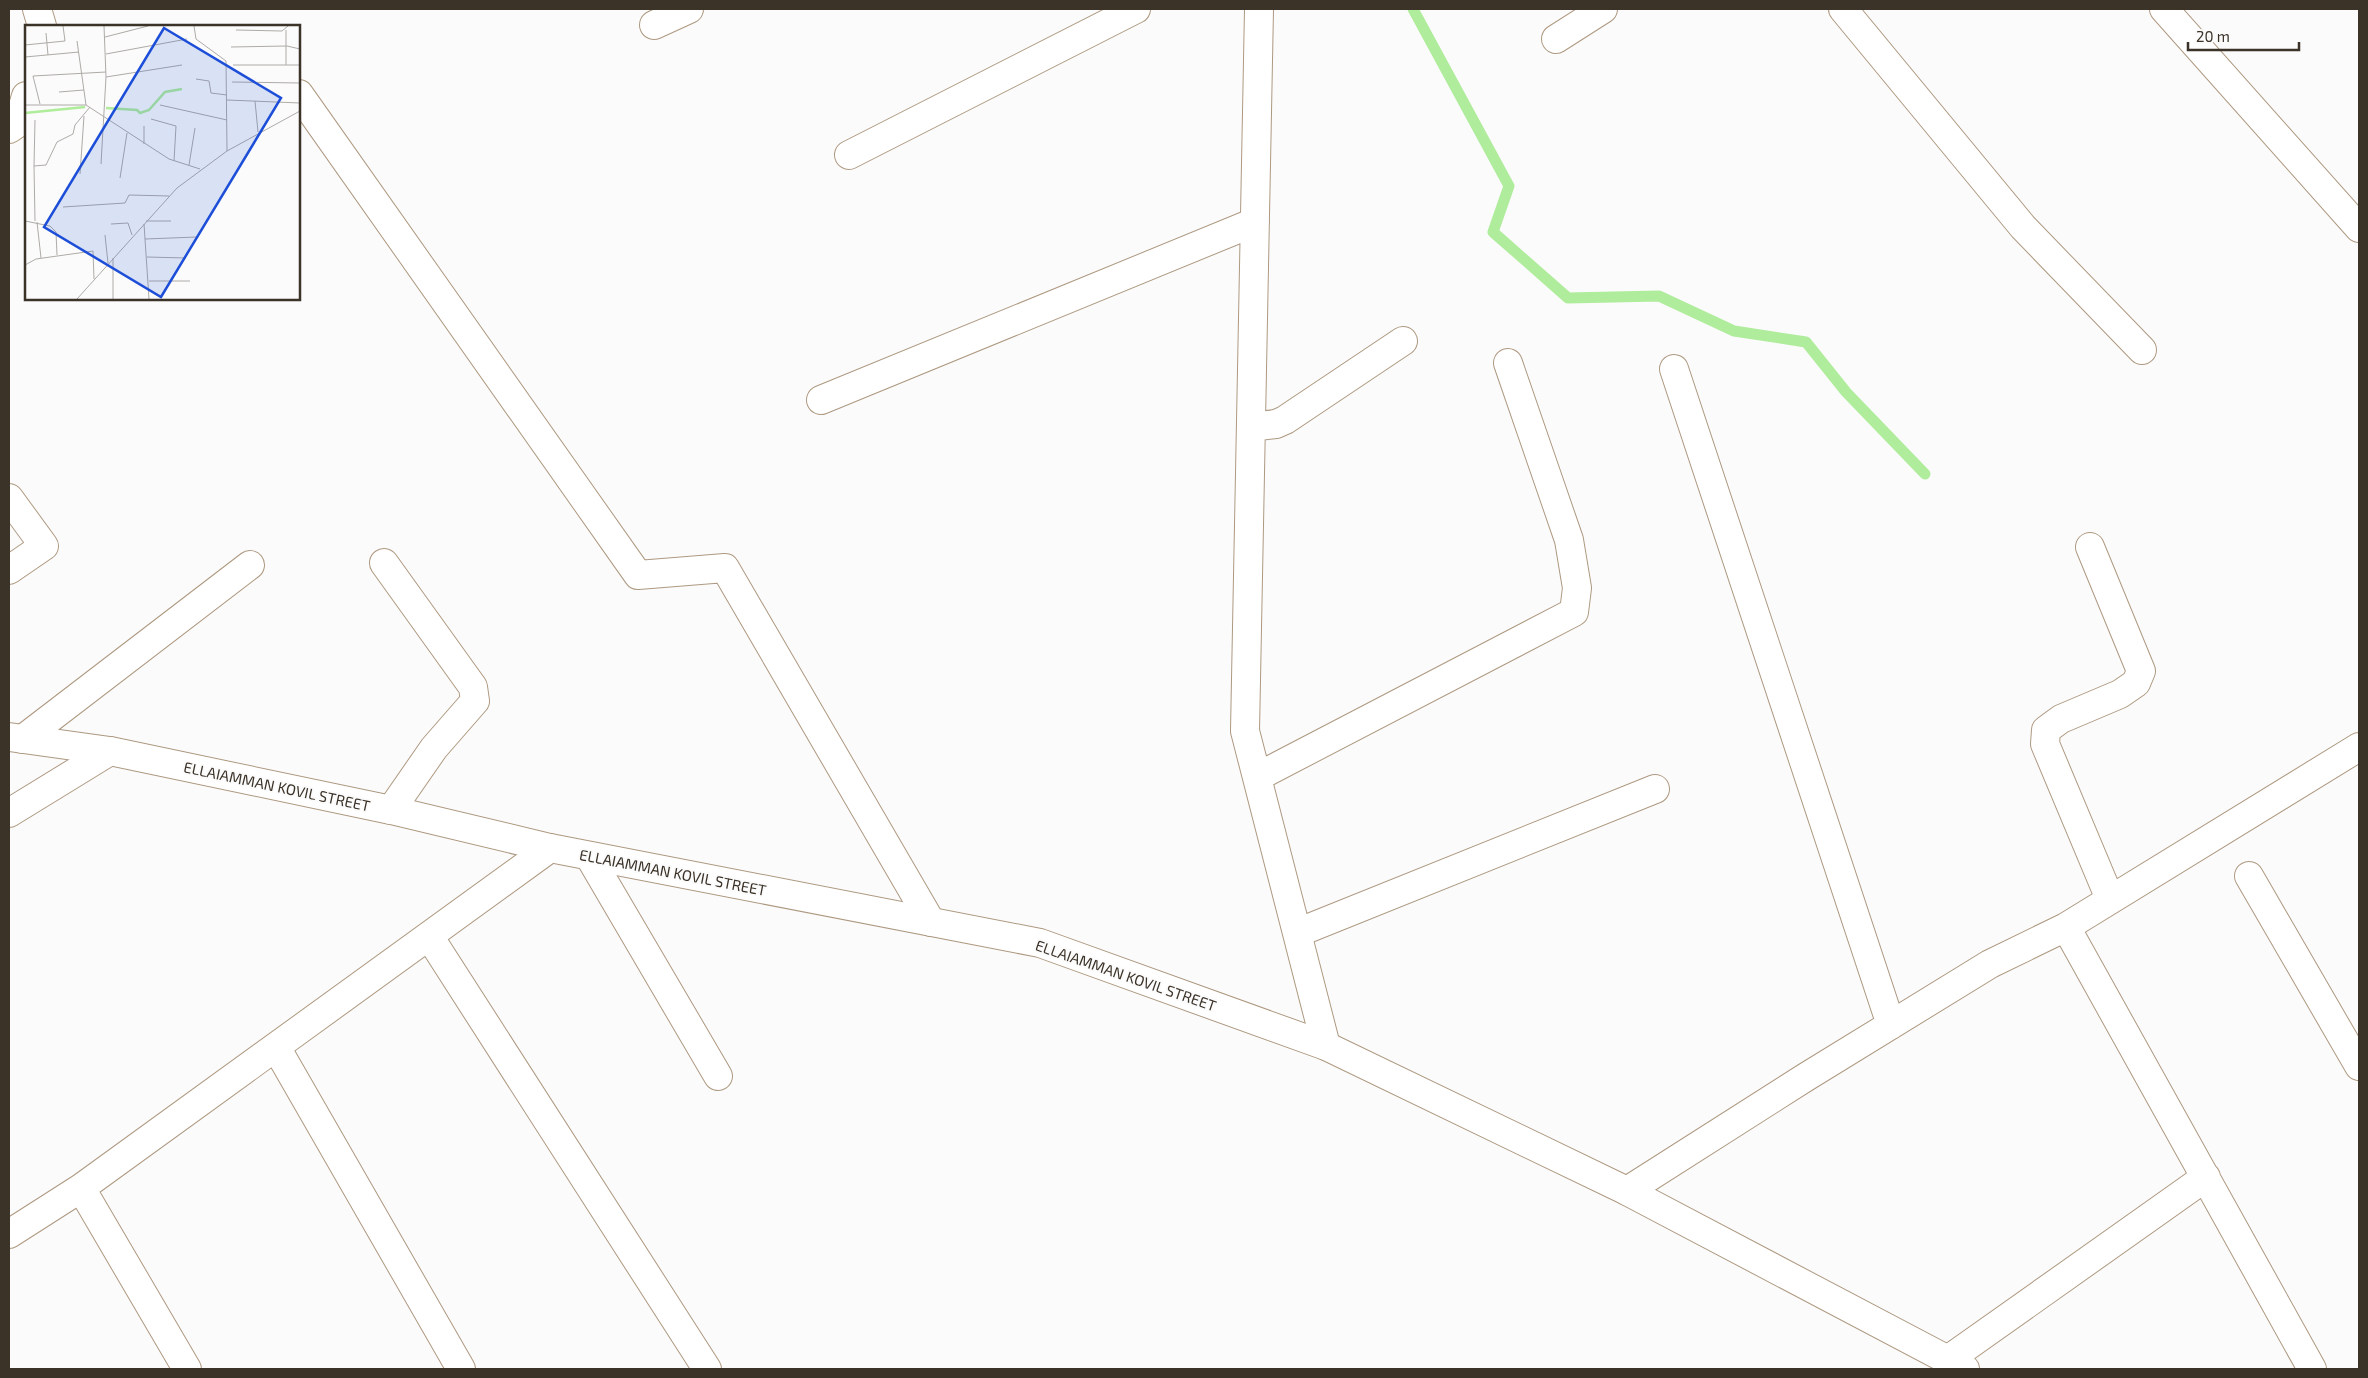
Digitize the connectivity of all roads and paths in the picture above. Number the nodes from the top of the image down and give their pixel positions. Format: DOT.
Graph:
graph roads {
  1 [pos="37,9"];
  2 [pos="689,9"];
  3 [pos="1136,9"];
  4 [pos="1259,9"];
  5 [pos="1603,9"];
  6 [pos="1843,9"];
  7 [pos="2164,9"];
  8 [pos="42,25"];
  9 [pos="654,25"];
  10 [pos="1556,39"];
  11 [pos="300,95"];
  12 [pos="25,99"];
  13 [pos="9,129"];
  14 [pos="849,155"];
  15 [pos="1255,222"];
  16 [pos="2359,228"];
  17 [pos="1403,341"];
  18 [pos="2142,350"];
  19 [pos="1508,364"];
  20 [pos="1674,369"];
  21 [pos="821,400"];
  22 [pos="1251,427"];
  23 [pos="9,498"];
  24 [pos="2090,548"];
  25 [pos="384,563"];
  26 [pos="250,566"];
  27 [pos="9,570"];
  28 [pos="16,738"];
  29 [pos="2359,747"];
  30 [pos="110,752"];
  31 [pos="1257,777"];
  32 [pos="1655,789"];
  33 [pos="391,810"];
  34 [pos="9,813"];
  35 [pos="550,848"];
  36 [pos="589,856"];
  37 [pos="2249,876"];
  38 [pos="2110,899"];
  39 [pos="931,922"];
  40 [pos="2066,927"];
  41 [pos="1297,933"];
  42 [pos="429,936"];
  43 [pos="1891,1025"];
  44 [pos="276,1046"];
  45 [pos="1326,1046"];
  46 [pos="2359,1066"];
  47 [pos="718,1076"];
  48 [pos="2206,1177"];
  49 [pos="81,1188"];
  50 [pos="1627,1191"];
  51 [pos="9,1234"];
  52 [pos="1957,1364"];
  53 [pos="188,1369"];
  54 [pos="461,1369"];
  55 [pos="707,1369"];
  56 [pos="2312,1369"];
  1 -- 8 [label="street"];
  2 -- 9 [label="street"];
  3 -- 14 [label="street"];
  4 -- 15 [label="street"];
  5 -- 10 [label="street"];
  6 -- 18 [label="street"];
  7 -- 16 [label="street"];
  11 -- 39 [label="street"];
  12 -- 13 [label="street"];
  15 -- 21 [label="street"];
  15 -- 22 [label="street"];
  17 -- 22 [label="street"];
  19 -- 31 [label="street"];
  20 -- 43 [label="street"];
  22 -- 31 [label="street"];
  23 -- 27 [label="street"];
  24 -- 38 [label="street"];
  25 -- 33 [label="street"];
  26 -- 28 [label="street"];
  28 -- 30 [label="street, ELLAIAMMAN KOVIL STREET"];
  29 -- 38 [label="street"];
  30 -- 33 [label="street, ELLAIAMMAN KOVIL STREET"];
  30 -- 34 [label="street"];
  31 -- 41 [label="street"];
  32 -- 41 [label="street"];
  33 -- 35 [label="street, ELLAIAMMAN KOVIL STREET"];
  35 -- 36 [label="street, ELLAIAMMAN KOVIL STREET"];
  35 -- 42 [label="street"];
  36 -- 39 [label="street, ELLAIAMMAN KOVIL STREET"];
  36 -- 47 [label="street"];
  37 -- 46 [label="street"];
  38 -- 40 [label="street"];
  39 -- 45 [label="street, ELLAIAMMAN KOVIL STREET"];
  40 -- 43 [label="street"];
  40 -- 48 [label="street"];
  41 -- 45 [label="street"];
  42 -- 44 [label="street"];
  42 -- 55 [label="street"];
  43 -- 50 [label="street"];
  44 -- 49 [label="street"];
  44 -- 54 [label="street"];
  45 -- 50 [label="street, ELLAIAMMAN KOVIL STREET"];
  48 -- 52 [label="street"];
  48 -- 56 [label="street"];
  49 -- 51 [label="street"];
  49 -- 53 [label="street"];
  50 -- 52 [label="street, ELLAIAMMAN KOVIL STREET"];
}
